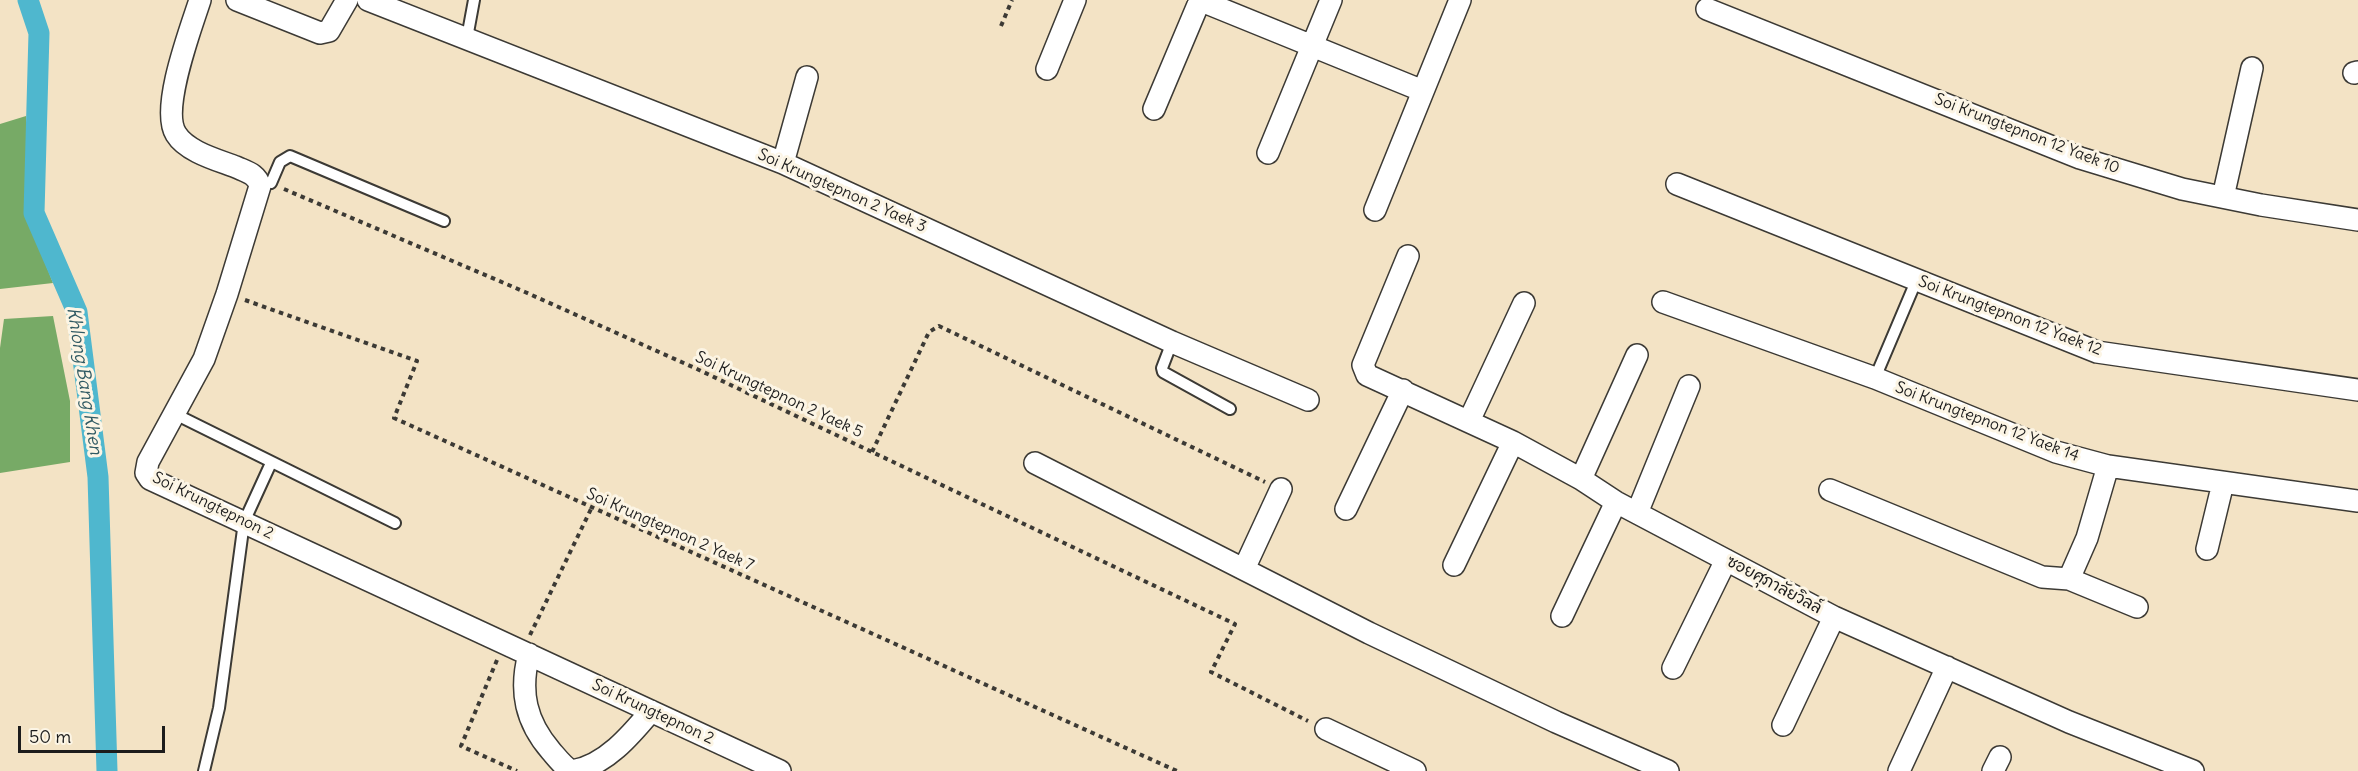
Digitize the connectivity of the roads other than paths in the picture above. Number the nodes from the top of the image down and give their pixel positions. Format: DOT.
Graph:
graph roads {
  1 [pos="200,0"];
  2 [pos="237,0"];
  3 [pos="347,0"];
  4 [pos="368,0"];
  5 [pos="474,0"];
  6 [pos="1075,0"];
  7 [pos="1200,0"];
  8 [pos="1331,0"];
  9 [pos="1460,0"];
  10 [pos="1707,9"];
  11 [pos="467,38"];
  12 [pos="1312,46"];
  13 [pos="2252,68"];
  14 [pos="1047,69"];
  15 [pos="807,77"];
  16 [pos="1424,91"];
  17 [pos="1154,110"];
  18 [pos="1268,153"];
  19 [pos="783,163"];
  20 [pos="271,183"];
  21 [pos="1677,184"];
  22 [pos="2223,197"];
  23 [pos="1375,210"];
  24 [pos="2358,220"];
  25 [pos="444,221"];
  26 [pos="1408,256"];
  27 [pos="1917,279"];
  28 [pos="1663,302"];
  29 [pos="1524,303"];
  30 [pos="1172,342"];
  31 [pos="1637,355"];
  32 [pos="1875,378"];
  33 [pos="1689,386"];
  34 [pos="1403,390"];
  35 [pos="2358,390"];
  36 [pos="1308,400"];
  37 [pos="1230,409"];
  38 [pos="175,414"];
  39 [pos="1469,421"];
  40 [pos="1513,442"];
  41 [pos="271,463"];
  42 [pos="1035,463"];
  43 [pos="2108,466"];
  44 [pos="1581,479"];
  45 [pos="2223,483"];
  46 [pos="1281,489"];
  47 [pos="1830,490"];
  48 [pos="2358,501"];
  49 [pos="1616,502"];
  50 [pos="1346,509"];
  51 [pos="1637,513"];
  52 [pos="244,522"];
  53 [pos="395,523"];
  54 [pos="2206,549"];
  55 [pos="1726,560"];
  56 [pos="1454,566"];
  57 [pos="1244,569"];
  58 [pos="2069,579"];
  59 [pos="2137,607"];
  60 [pos="1562,616"];
  61 [pos="1834,617"];
  62 [pos="518,650"];
  63 [pos="1947,667"];
  64 [pos="1673,668"];
  65 [pos="651,711"];
  66 [pos="1783,725"];
  67 [pos="1326,729"];
  68 [pos="204,771"];
  69 [pos="572,771"];
  70 [pos="780,771"];
  71 [pos="1415,771"];
  72 [pos="1668,771"];
  73 [pos="1899,771"];
  74 [pos="2193,771"];
  1 -- 38 [label="street, Soi Krungtepnon 2"];
  2 -- 3 [label="street"];
  4 -- 11 [label="street, Soi Krungtepnon 2 Yaek 3"];
  5 -- 11 [label="lane"];
  6 -- 14 [label="street"];
  7 -- 12 [label="street"];
  7 -- 17 [label="street"];
  8 -- 12 [label="street"];
  9 -- 16 [label="street"];
  10 -- 22 [label="street, Soi Krungtepnon 12 Yaek 10"];
  11 -- 19 [label="street, Soi Krungtepnon 2 Yaek 3"];
  12 -- 16 [label="street"];
  12 -- 18 [label="street"];
  13 -- 22 [label="street"];
  15 -- 19 [label="street"];
  16 -- 23 [label="street"];
  19 -- 30 [label="street, Soi Krungtepnon 2 Yaek 3"];
  20 -- 25 [label="lane"];
  21 -- 27 [label="street, Soi Krungtepnon 12 Yaek 12"];
  22 -- 24 [label="street, Soi Krungtepnon 12 Yaek 10"];
  26 -- 34 [label="street, ซอยศุภาลัยวิลล์"];
  27 -- 32 [label="lane"];
  27 -- 35 [label="street, Soi Krungtepnon 12 Yaek 12"];
  28 -- 32 [label="street, Soi Krungtepnon 12 Yaek 14"];
  29 -- 39 [label="street"];
  30 -- 36 [label="street, Soi Krungtepnon 2 Yaek 3"];
  30 -- 37 [label="lane"];
  31 -- 44 [label="street"];
  32 -- 43 [label="street, Soi Krungtepnon 12 Yaek 14"];
  33 -- 51 [label="street"];
  34 -- 39 [label="street, ซอยศุภาลัยวิลล์"];
  34 -- 50 [label="street"];
  38 -- 41 [label="lane"];
  38 -- 52 [label="street, Soi Krungtepnon 2"];
  39 -- 40 [label="street, ซอยศุภาลัยวิลล์"];
  40 -- 44 [label="street, ซอยศุภาลัยวิลล์"];
  40 -- 56 [label="street"];
  41 -- 52 [label="lane"];
  41 -- 53 [label="lane"];
  42 -- 57 [label="street"];
  43 -- 45 [label="street, Soi Krungtepnon 12 Yaek 14"];
  43 -- 58 [label="street"];
  44 -- 49 [label="street, ซอยศุภาลัยวิลล์"];
  45 -- 48 [label="street, Soi Krungtepnon 12 Yaek 14"];
  45 -- 54 [label="street"];
  46 -- 57 [label="street"];
  47 -- 58 [label="street"];
  49 -- 51 [label="street, ซอยศุภาลัยวิลล์"];
  49 -- 60 [label="street"];
  51 -- 55 [label="street, ซอยศุภาลัยวิลล์"];
  52 -- 62 [label="street, Soi Krungtepnon 2"];
  52 -- 68 [label="lane"];
  55 -- 61 [label="street, ซอยศุภาลัยวิลล์"];
  55 -- 64 [label="street"];
  57 -- 72 [label="street"];
  58 -- 59 [label="street"];
  61 -- 63 [label="street, ซอยศุภาลัยวิลล์"];
  61 -- 66 [label="street"];
  62 -- 65 [label="street, Soi Krungtepnon 2"];
  62 -- 69 [label="street"];
  63 -- 73 [label="street"];
  63 -- 74 [label="street, ซอยศุภาลัยวิลล์"];
  65 -- 69 [label="street"];
  65 -- 70 [label="street, Soi Krungtepnon 2"];
  67 -- 71 [label="street"];
}
